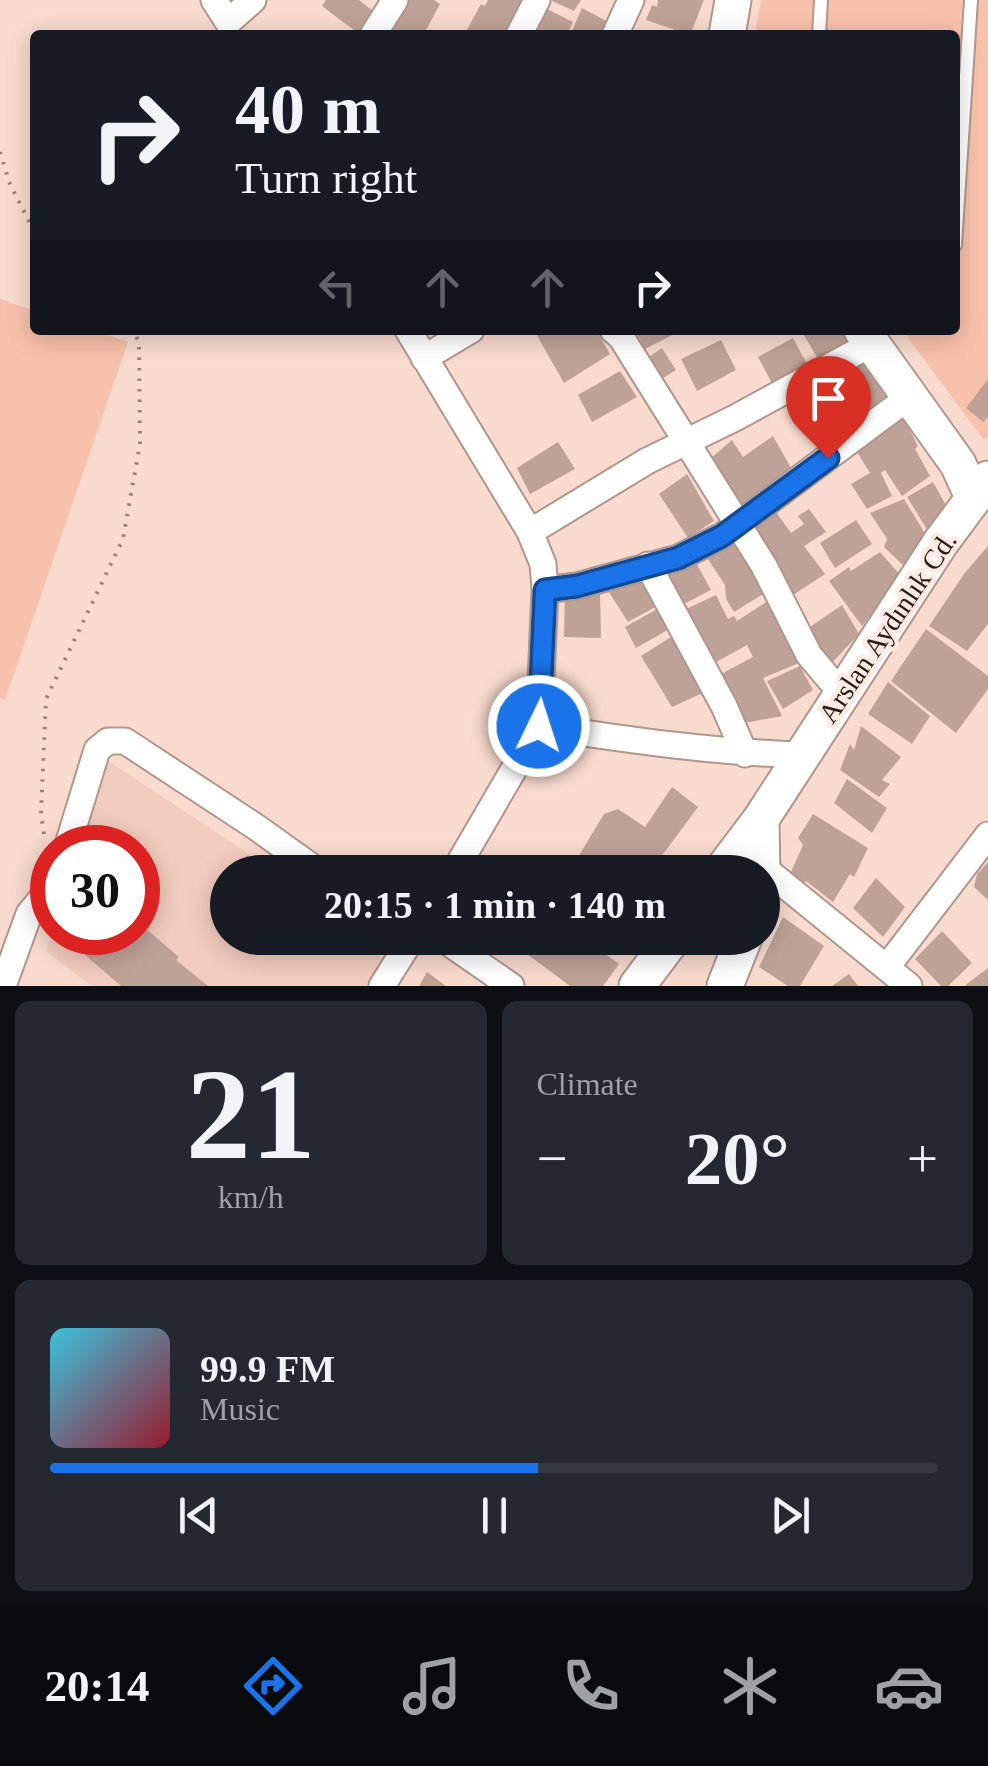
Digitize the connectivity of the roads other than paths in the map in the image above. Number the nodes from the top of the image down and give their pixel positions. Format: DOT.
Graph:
graph roads {
  1 [pos="253,0"];
  2 [pos="394,0"];
  3 [pos="537,0"];
  4 [pos="630,0"];
  5 [pos="733,0"];
  6 [pos="820,0"];
  7 [pos="971,0"];
  8 [pos="226,19"];
  9 [pos="377,30"];
  10 [pos="522,30"];
  11 [pos="616,30"];
  12 [pos="728,30"];
  13 [pos="819,30"];
  14 [pos="960,169"];
  15 [pos="411,335"];
  16 [pos="463,335"];
  17 [pos="618,335"];
  18 [pos="866,337"];
  19 [pos="424,358"];
  20 [pos="909,397"];
  21 [pos="687,442"];
  22 [pos="983,497"];
  23 [pos="737,524"];
  24 [pos="530,532"];
  25 [pos="648,565"];
  26 [pos="545,590"];
  27 [pos="842,694"];
  28 [pos="539,726"];
  29 [pos="745,754"];
  30 [pos="802,756"];
  31 [pos="761,820"];
  32 [pos="66,825"];
  33 [pos="988,836"];
  34 [pos="296,855"];
  35 [pos="464,855"];
  36 [pos="734,855"];
  37 [pos="763,855"];
  38 [pos="780,885"];
  39 [pos="30,913"];
  40 [pos="400,955"];
  41 [pos="466,955"];
  42 [pos="660,955"];
  43 [pos="737,955"];
  44 [pos="886,966"];
  45 [pos="3,986"];
  46 [pos="382,986"];
  47 [pos="511,986"];
  48 [pos="636,986"];
  49 [pos="725,986"];
  50 [pos="909,986"];
  1 -- 8 [label="street"];
  2 -- 9 [label="street"];
  3 -- 10 [label="street"];
  4 -- 11 [label="street"];
  5 -- 12 [label="street"];
  6 -- 13 [label="lane"];
  7 -- 14 [label="lane"];
  15 -- 19 [label="street"];
  16 -- 19 [label="street"];
  17 -- 21 [label="street"];
  18 -- 20 [label="street, Arslan Aydınlık Cd."];
  18 -- 21 [label="street"];
  19 -- 24 [label="street"];
  20 -- 22 [label="street, Arslan Aydınlık Cd."];
  20 -- 23 [label="street"];
  21 -- 23 [label="street"];
  21 -- 24 [label="street"];
  22 -- 27 [label="street, Arslan Aydınlık Cd."];
  23 -- 25 [label="street"];
  23 -- 27 [label="street"];
  24 -- 26 [label="street"];
  25 -- 26 [label="street"];
  25 -- 29 [label="street"];
  26 -- 28 [label="street"];
  27 -- 30 [label="street, Arslan Aydınlık Cd."];
  28 -- 29 [label="street"];
  28 -- 35 [label="street"];
  29 -- 30 [label="street"];
  30 -- 31 [label="street, Arslan Aydınlık Cd."];
  31 -- 36 [label="street, Arslan Aydınlık Cd."];
  31 -- 37 [label="street"];
  32 -- 34 [label="street"];
  33 -- 44 [label="street"];
  38 -- 44 [label="street"];
  39 -- 45 [label="street"];
  40 -- 46 [label="street"];
  41 -- 47 [label="street"];
  42 -- 48 [label="street"];
  43 -- 49 [label="street"];
  44 -- 50 [label="street"];
}
